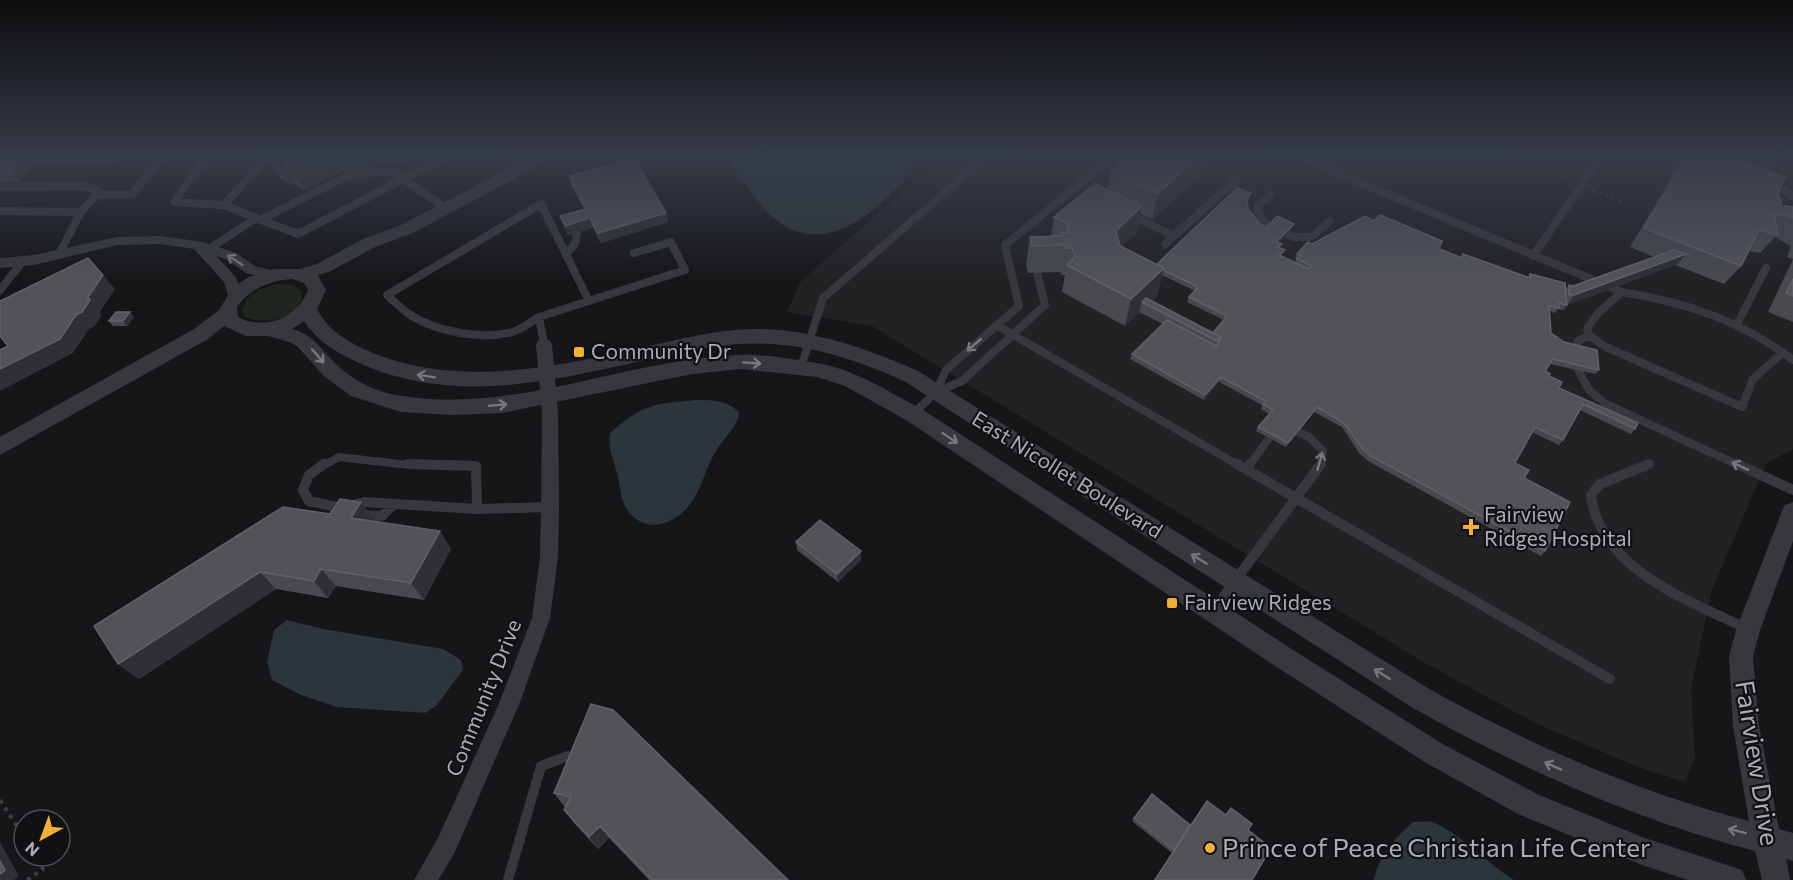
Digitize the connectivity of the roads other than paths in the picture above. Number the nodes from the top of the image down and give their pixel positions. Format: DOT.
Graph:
graph roads {
  1 [pos="95,196"];
  2 [pos="178,196"];
  3 [pos="232,196"];
  4 [pos="305,196"];
  5 [pos="370,196"];
  6 [pos="428,196"];
  7 [pos="469,196"];
  8 [pos="941,196"];
  9 [pos="1068,196"];
  10 [pos="1218,196"];
  11 [pos="1269,196"];
  12 [pos="1391,196"];
  13 [pos="1574,196"];
  14 [pos="224,205"];
  15 [pos="446,208"];
  16 [pos="0,211"];
  17 [pos="81,212"];
  18 [pos="546,214"];
  19 [pos="1128,214"];
  20 [pos="560,217"];
  21 [pos="258,219"];
  22 [pos="1330,220"];
  23 [pos="1270,227"];
  24 [pos="407,229"];
  25 [pos="577,232"];
  26 [pos="1287,234"];
  27 [pos="1174,236"];
  28 [pos="1165,244"];
  29 [pos="203,247"];
  30 [pos="59,254"];
  31 [pos="566,254"];
  32 [pos="634,254"];
  33 [pos="1533,256"];
  34 [pos="23,261"];
  35 [pos="0,263"];
  36 [pos="1766,268"];
  37 [pos="1037,273"];
  38 [pos="273,274"];
  39 [pos="301,274"];
  40 [pos="0,290"];
  41 [pos="318,292"];
  42 [pos="1622,292"];
  43 [pos="589,301"];
  44 [pos="231,304"];
  45 [pos="308,310"];
  46 [pos="539,317"];
  47 [pos="1737,324"];
  48 [pos="996,325"];
  49 [pos="244,329"];
  50 [pos="268,330"];
  51 [pos="1013,335"];
  52 [pos="1590,336"];
  53 [pos="810,342"];
  54 [pos="544,344"];
  55 [pos="1574,350"];
  56 [pos="1784,352"];
  57 [pos="1793,360"];
  58 [pos="801,367"];
  59 [pos="1578,370"];
  60 [pos="547,372"];
  61 [pos="936,392"];
  62 [pos="549,396"];
  63 [pos="913,414"];
  64 [pos="34,428"];
  65 [pos="1298,432"];
  66 [pos="1269,438"];
  67 [pos="0,447"];
  68 [pos="1650,464"];
  69 [pos="1247,468"];
  70 [pos="1793,490"];
  71 [pos="1298,497"];
  72 [pos="353,504"];
  73 [pos="394,504"];
  74 [pos="550,507"];
  75 [pos="477,509"];
  76 [pos="1793,512"];
  77 [pos="1230,589"];
  78 [pos="1748,630"];
  79 [pos="1611,679"];
  80 [pos="568,756"];
  81 [pos="1767,839"];
  82 [pos="1793,847"];
  83 [pos="427,880"];
  84 [pos="508,880"];
  85 [pos="1731,880"];
  86 [pos="1776,880"];
  1 -- 17 [label="lane"];
  2 -- 14 [label="lane"];
  3 -- 14 [label="lane"];
  4 -- 21 [label="lane"];
  5 -- 21 [label="lane"];
  6 -- 15 [label="lane"];
  7 -- 15 [label="street"];
  8 -- 53 [label="lane"];
  9 -- 48 [label="lane"];
  10 -- 27 [label="lane"];
  11 -- 23 [label="lane"];
  12 -- 33 [label="lane"];
  13 -- 33 [label="lane"];
  14 -- 21 [label="lane"];
  15 -- 24 [label="street"];
  16 -- 17 [label="lane"];
  17 -- 30 [label="lane"];
  18 -- 20 [label="lane"];
  18 -- 31 [label="lane"];
  18 -- 46 [label="lane"];
  19 -- 27 [label="lane"];
  21 -- 29 [label="lane"];
  22 -- 26 [label="lane"];
  24 -- 39 [label="street"];
  24 -- 41 [label="street"];
  25 -- 31 [label="lane"];
  27 -- 28 [label="lane"];
  29 -- 30 [label="street"];
  38 -- 29 [label="street, one-way"];
  29 -- 44 [label="street"];
  30 -- 34 [label="street"];
  31 -- 43 [label="lane"];
  32 -- 43 [label="lane"];
  33 -- 42 [label="lane"];
  34 -- 35 [label="street"];
  34 -- 40 [label="lane"];
  36 -- 47 [label="lane"];
  37 -- 51 [label="lane"];
  38 -- 39 [label="street"];
  38 -- 44 [label="street"];
  39 -- 41 [label="street"];
  41 -- 45 [label="street"];
  42 -- 47 [label="lane"];
  42 -- 52 [label="lane"];
  43 -- 46 [label="lane"];
  44 -- 49 [label="street"];
  44 -- 64 [label="street"];
  45 -- 50 [label="street"];
  60 -- 45 [label="street, East Nicollet Boulevard, one-way"];
  46 -- 54 [label="lane"];
  47 -- 56 [label="lane"];
  48 -- 51 [label="lane"];
  48 -- 61 [label="lane, one-way"];
  49 -- 50 [label="street"];
  49 -- 64 [label="street"];
  50 -- 62 [label="street, East Nicollet Boulevard, one-way"];
  51 -- 61 [label="lane"];
  51 -- 69 [label="lane"];
  52 -- 55 [label="lane"];
  52 -- 56 [label="lane"];
  53 -- 58 [label="lane"];
  53 -- 60 [label="street, East Nicollet Boulevard"];
  53 -- 61 [label="street, East Nicollet Boulevard"];
  54 -- 60 [label="street, Community Drive"];
  56 -- 57 [label="lane"];
  62 -- 58 [label="street, East Nicollet Boulevard, one-way"];
  58 -- 63 [label="street, East Nicollet Boulevard"];
  70 -- 59 [label="lane, one-way"];
  60 -- 62 [label="street, Community Drive"];
  61 -- 63 [label="lane"];
  77 -- 61 [label="street, East Nicollet Boulevard, one-way"];
  62 -- 74 [label="street, Community Drive"];
  63 -- 85 [label="street, East Nicollet Boulevard, one-way"];
  64 -- 67 [label="street"];
  71 -- 65 [label="lane, one-way"];
  66 -- 69 [label="lane"];
  68 -- 78 [label="lane"];
  69 -- 71 [label="lane"];
  71 -- 77 [label="lane"];
  71 -- 79 [label="lane"];
  72 -- 73 [label="lane"];
  72 -- 73 [label="lane"];
  72 -- 75 [label="lane"];
  73 -- 75 [label="lane"];
  74 -- 75 [label="lane"];
  74 -- 83 [label="street, Community Drive"];
  76 -- 78 [label="street, Fairview Drive"];
  81 -- 77 [label="street, East Nicollet Boulevard, one-way"];
  78 -- 81 [label="street, Fairview Drive"];
  80 -- 84 [label="lane"];
  81 -- 82 [label="street, East Nicollet Boulevard"];
  81 -- 86 [label="street, Fairview Drive"];
}
